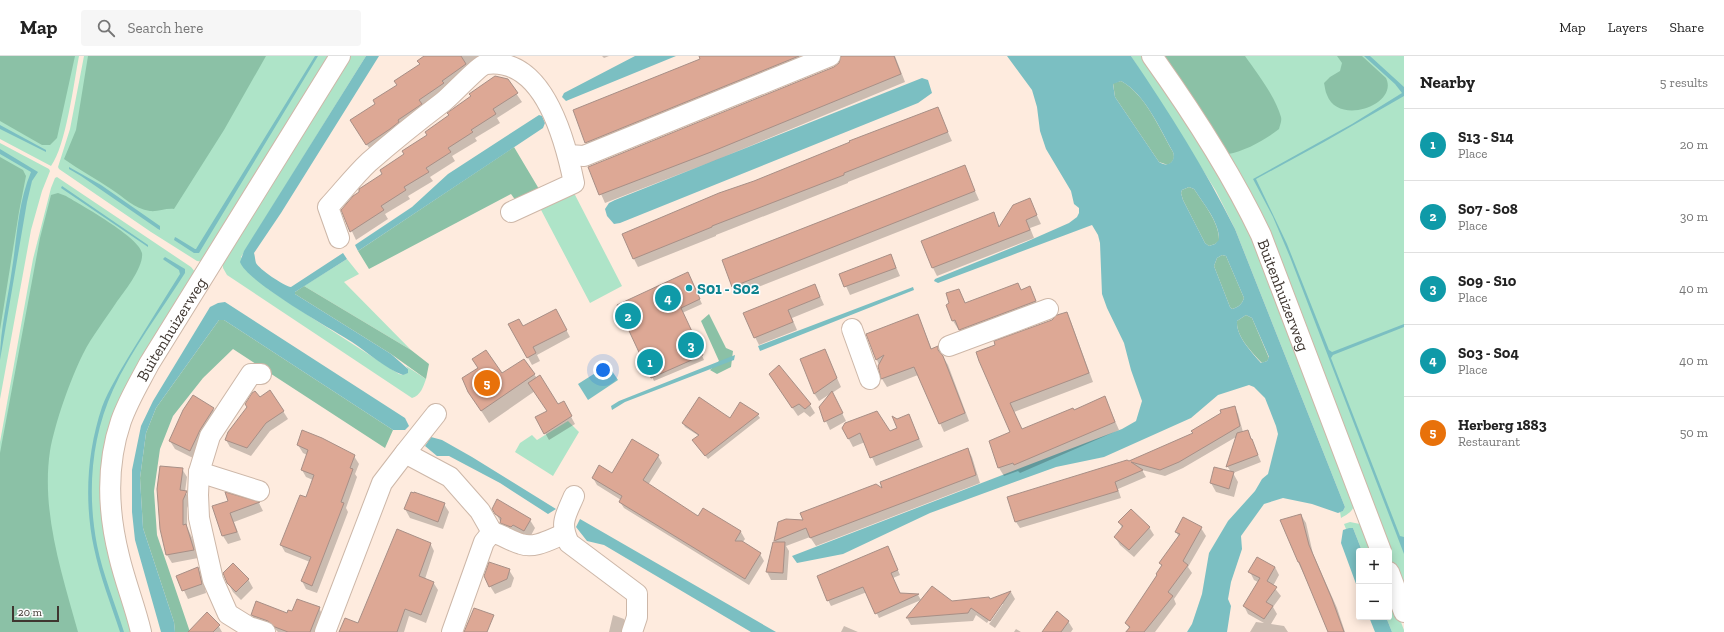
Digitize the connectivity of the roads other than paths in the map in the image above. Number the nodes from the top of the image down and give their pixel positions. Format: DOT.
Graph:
graph roads {
  1 [pos="340,56"];
  2 [pos="830,56"];
  3 [pos="1152,56"];
  4 [pos="568,155"];
  5 [pos="512,212"];
  6 [pos="339,238"];
  7 [pos="1048,309"];
  8 [pos="852,329"];
  9 [pos="949,346"];
  10 [pos="261,374"];
  11 [pos="870,380"];
  12 [pos="436,414"];
  13 [pos="405,453"];
  14 [pos="199,472"];
  15 [pos="259,491"];
  16 [pos="574,496"];
  17 [pos="492,532"];
  18 [pos="564,534"];
  19 [pos="1380,548"];
  20 [pos="1392,580"];
  21 [pos="1404,612"];
  22 [pos="141,632"];
  23 [pos="265,632"];
  24 [pos="325,632"];
  25 [pos="452,632"];
  26 [pos="632,632"];
  1 -- 22 [label="street, Buitenhuizerweg"];
  2 -- 4 [label="street"];
  3 -- 19 [label="street, Buitenhuizerweg"];
  4 -- 5 [label="street"];
  4 -- 6 [label="street"];
  7 -- 9 [label="street"];
  8 -- 11 [label="street"];
  10 -- 14 [label="street"];
  12 -- 13 [label="street"];
  13 -- 17 [label="street"];
  13 -- 24 [label="street"];
  14 -- 15 [label="street"];
  14 -- 23 [label="street"];
  16 -- 18 [label="street"];
  17 -- 18 [label="street"];
  17 -- 25 [label="street"];
  18 -- 26 [label="street"];
  20 -- 21 [label="street"];
}
